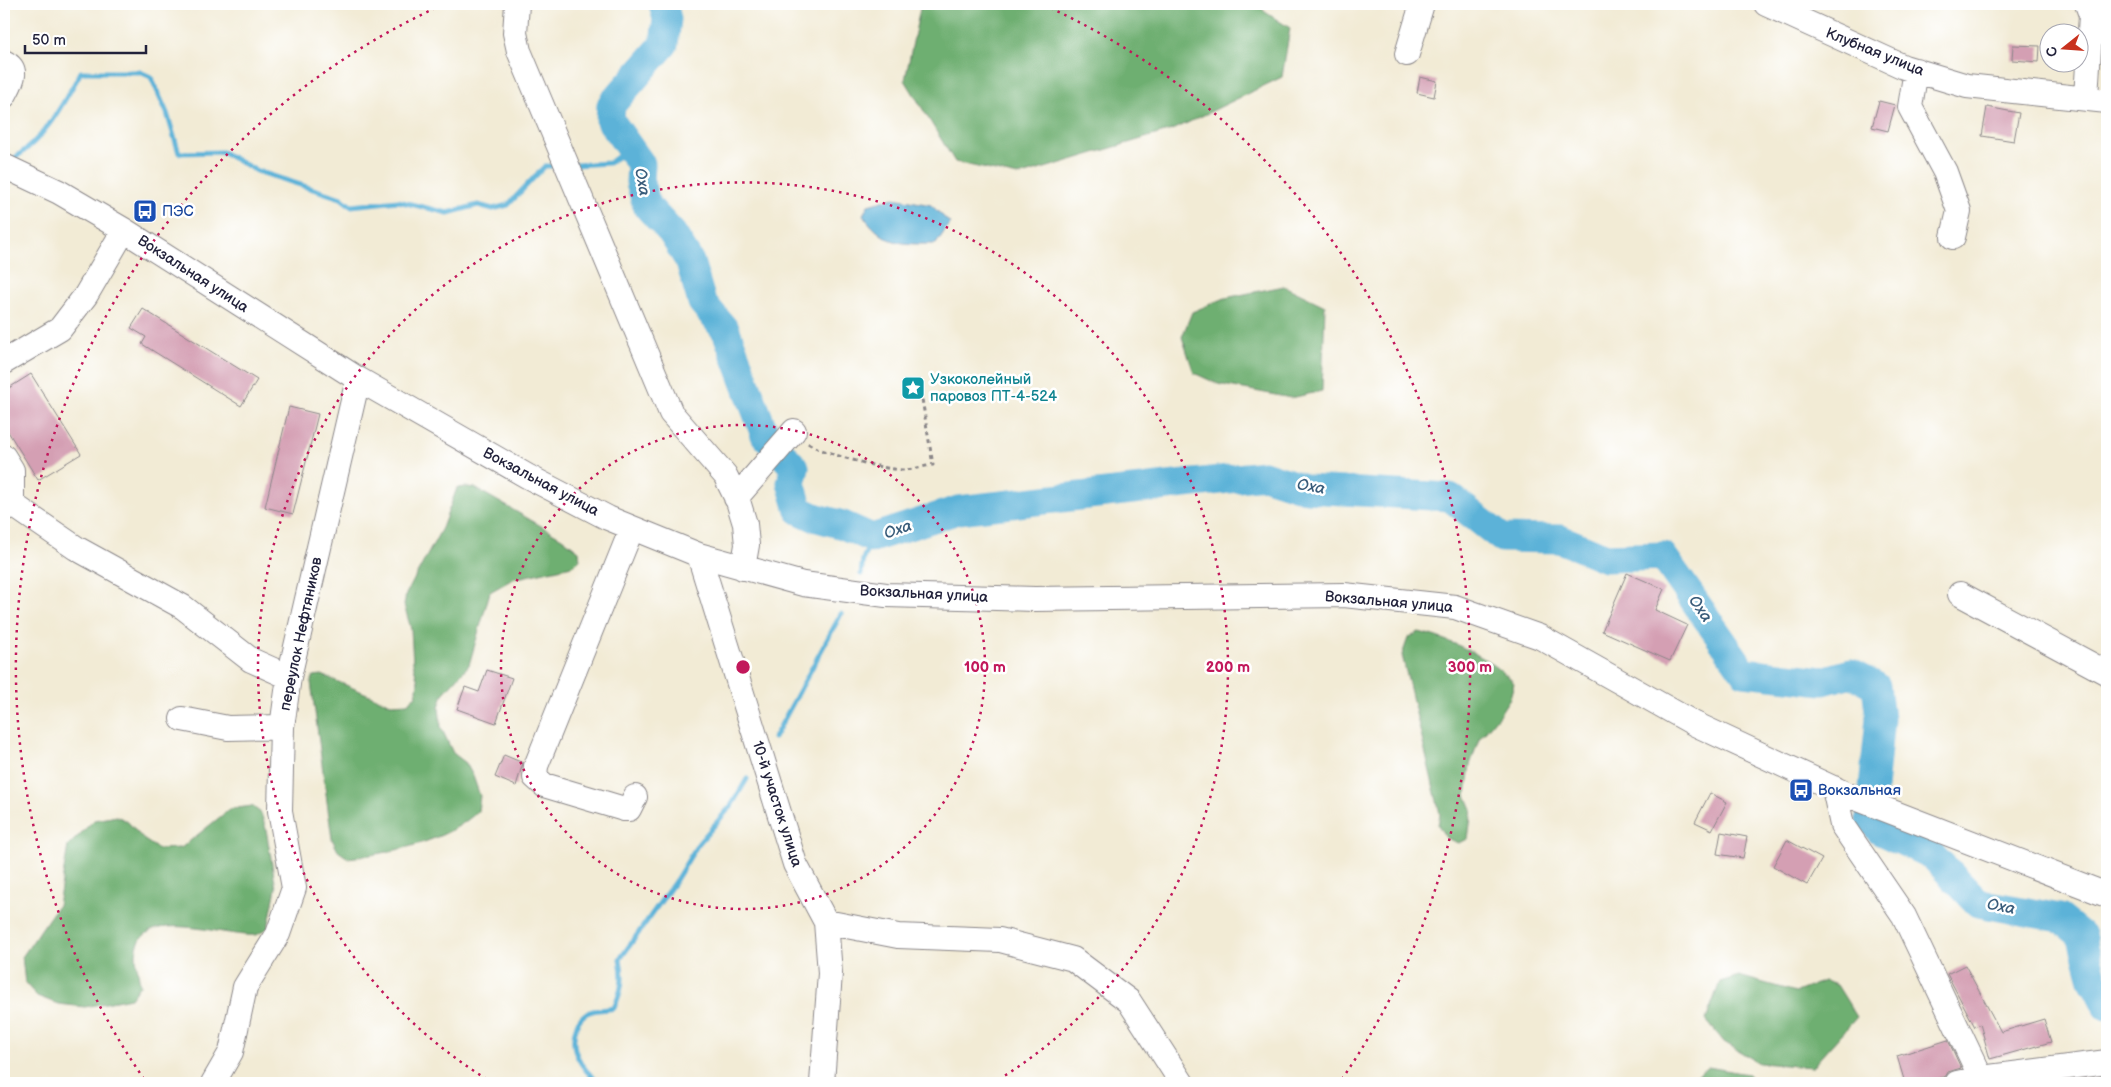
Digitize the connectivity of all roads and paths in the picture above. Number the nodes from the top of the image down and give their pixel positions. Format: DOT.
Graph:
graph roads {
  1 [pos="517,4"];
  2 [pos="1422,4"];
  3 [pos="1766,4"];
  4 [pos="2087,4"];
  5 [pos="1407,54"];
  6 [pos="4,62"];
  7 [pos="1916,70"];
  8 [pos="4,96"];
  9 [pos="2097,100"];
  10 [pos="4,166"];
  11 [pos="124,230"];
  12 [pos="1953,236"];
  13 [pos="4,362"];
  14 [pos="358,379"];
  15 [pos="922,399"];
  16 [pos="792,435"];
  17 [pos="4,457"];
  18 [pos="736,498"];
  19 [pos="8,503"];
  20 [pos="632,528"];
  21 [pos="699,556"];
  22 [pos="742,568"];
  23 [pos="1960,594"];
  24 [pos="2107,673"];
  25 [pos="289,677"];
  26 [pos="182,719"];
  27 [pos="282,727"];
  28 [pos="1841,792"];
  29 [pos="635,797"];
  30 [pos="2107,894"];
  31 [pos="826,922"];
  32 [pos="2106,1062"];
  33 [pos="1981,1078"];
  34 [pos="213,1083"];
  35 [pos="822,1083"];
  36 [pos="1182,1083"];
  37 [pos="1957,1083"];
  1 -- 18 [label="street"];
  2 -- 5 [label="street"];
  3 -- 7 [label="street, Клубная улица"];
  4 -- 9 [label="street"];
  6 -- 8 [label="street"];
  7 -- 9 [label="street, Клубная улица"];
  7 -- 12 [label="street"];
  10 -- 11 [label="street, Вокзальная улица"];
  11 -- 13 [label="street"];
  11 -- 14 [label="street, Вокзальная улица"];
  14 -- 20 [label="street, Вокзальная улица"];
  14 -- 25 [label="street, переулок Нефтяников"];
  15 -- 16 [label="path"];
  16 -- 18 [label="street"];
  17 -- 19 [label="street"];
  18 -- 22 [label="street"];
  19 -- 25 [label="street"];
  20 -- 21 [label="street, Вокзальная улица"];
  20 -- 29 [label="street"];
  21 -- 22 [label="street, Вокзальная улица"];
  21 -- 31 [label="street, 10-й участок улица"];
  22 -- 28 [label="street, Вокзальная улица"];
  23 -- 24 [label="street"];
  25 -- 27 [label="street, переулок Нефтяников"];
  26 -- 27 [label="street"];
  27 -- 34 [label="street, переулок Нефтяников"];
  28 -- 30 [label="street, Вокзальная улица"];
  28 -- 33 [label="street"];
  31 -- 35 [label="street, 10-й участок улица"];
  31 -- 36 [label="street"];
  32 -- 33 [label="street"];
  33 -- 37 [label="street"];
}
